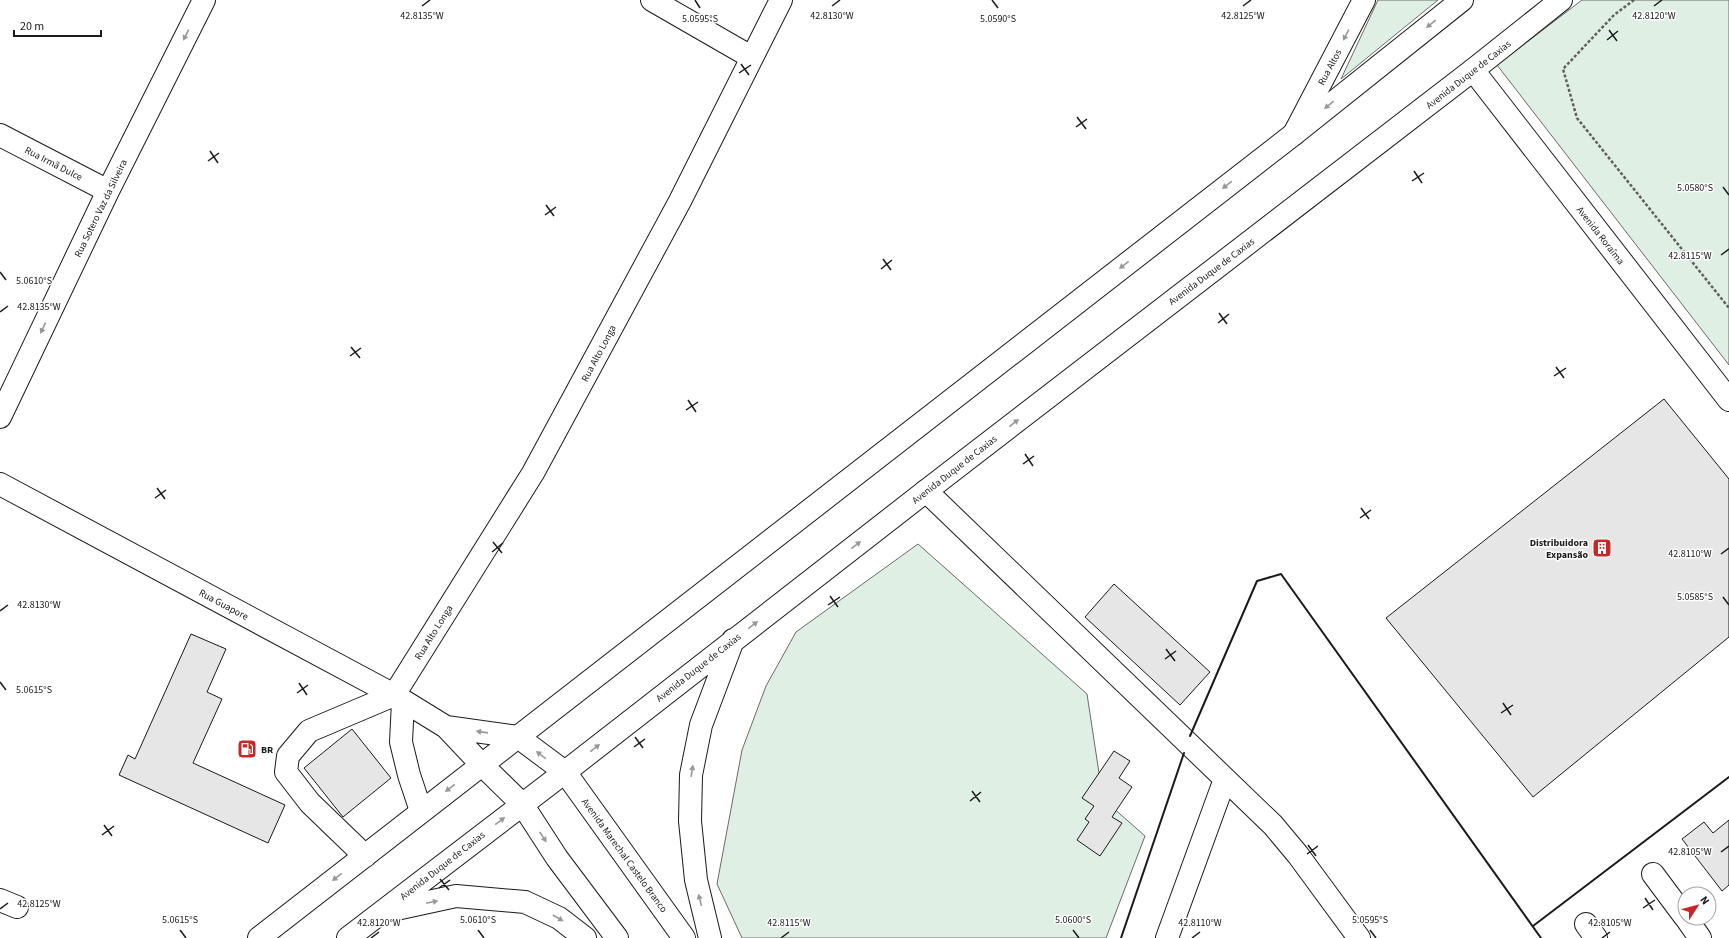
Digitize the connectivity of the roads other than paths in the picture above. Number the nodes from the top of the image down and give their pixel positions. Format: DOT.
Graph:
graph roads {
  1 [pos="204,0"];
  2 [pos="652,0"];
  3 [pos="781,0"];
  4 [pos="1364,0"];
  5 [pos="1462,0"];
  6 [pos="1561,0"];
  7 [pos="751,57"];
  8 [pos="1473,70"];
  9 [pos="1294,134"];
  10 [pos="0,135"];
  11 [pos="108,190"];
  12 [pos="1729,400"];
  13 [pos="0,417"];
  14 [pos="0,484"];
  15 [pos="926,491"];
  16 [pos="733,640"];
  17 [pos="399,698"];
  18 [pos="446,727"];
  19 [pos="518,737"];
  20 [pos="481,764"];
  21 [pos="565,772"];
  22 [pos="1225,779"];
  23 [pos="522,804"];
  24 [pos="421,811"];
  25 [pos="365,856"];
  26 [pos="1653,874"];
  27 [pos="1677,907"];
  28 [pos="380,913"];
  29 [pos="1691,926"];
  30 [pos="259,938"];
  31 [pos="348,938"];
  32 [pos="585,938"];
  33 [pos="617,938"];
  34 [pos="684,938"];
  35 [pos="710,938"];
  36 [pos="1168,938"];
  37 [pos="1359,938"];
  38 [pos="1700,938"];
  1 -- 11 [label="main road, Rua Sotero Vaz da Silveira, one-way"];
  2 -- 7 [label="main road"];
  3 -- 7 [label="main road, Rua Alto Longa"];
  4 -- 9 [label="main road, Rua Altos, one-way"];
  5 -- 9 [label="main road, one-way"];
  6 -- 8 [label="main road, Avenida Duque de Caxias"];
  7 -- 17 [label="main road, Rua Alto Longa"];
  8 -- 12 [label="main road, Avenida Roraíma"];
  15 -- 8 [label="main road, Avenida Duque de Caxias, one-way"];
  9 -- 19 [label="main road, one-way"];
  10 -- 11 [label="main road, Rua Irmã Dulce"];
  11 -- 13 [label="main road, Rua Sotero Vaz da Silveira, one-way"];
  14 -- 17 [label="main road, Rua Guapore"];
  16 -- 15 [label="main road, Avenida Duque de Caxias, one-way"];
  15 -- 22 [label="main road"];
  21 -- 16 [label="main road, Avenida Duque de Caxias, one-way"];
  35 -- 16 [label="main road, one-way"];
  17 -- 18 [label="main road, Rua Guapore"];
  17 -- 24 [label="main road"];
  17 -- 25 [label="main road"];
  19 -- 18 [label="main road, Rua Guapore, one-way"];
  18 -- 20 [label="main road, Rua Guapore"];
  19 -- 20 [label="main road"];
  21 -- 19 [label="main road, Avenida Marechal Castelo Branco, one-way"];
  20 -- 23 [label="main road, Rua Guapore"];
  20 -- 24 [label="main road, one-way"];
  21 -- 23 [label="main road, Avenida Duque de Caxias"];
  21 -- 34 [label="main road, Avenida Marechal Castelo Branco"];
  22 -- 36 [label="main road"];
  22 -- 37 [label="main road"];
  28 -- 23 [label="main road, Avenida Duque de Caxias, one-way"];
  23 -- 33 [label="main road, one-way"];
  24 -- 25 [label="main road"];
  25 -- 30 [label="main road, one-way"];
  26 -- 27 [label="main road"];
  28 -- 31 [label="main road, Avenida Duque de Caxias"];
  28 -- 32 [label="main road, one-way"];
  29 -- 38 [label="main road"];
}
